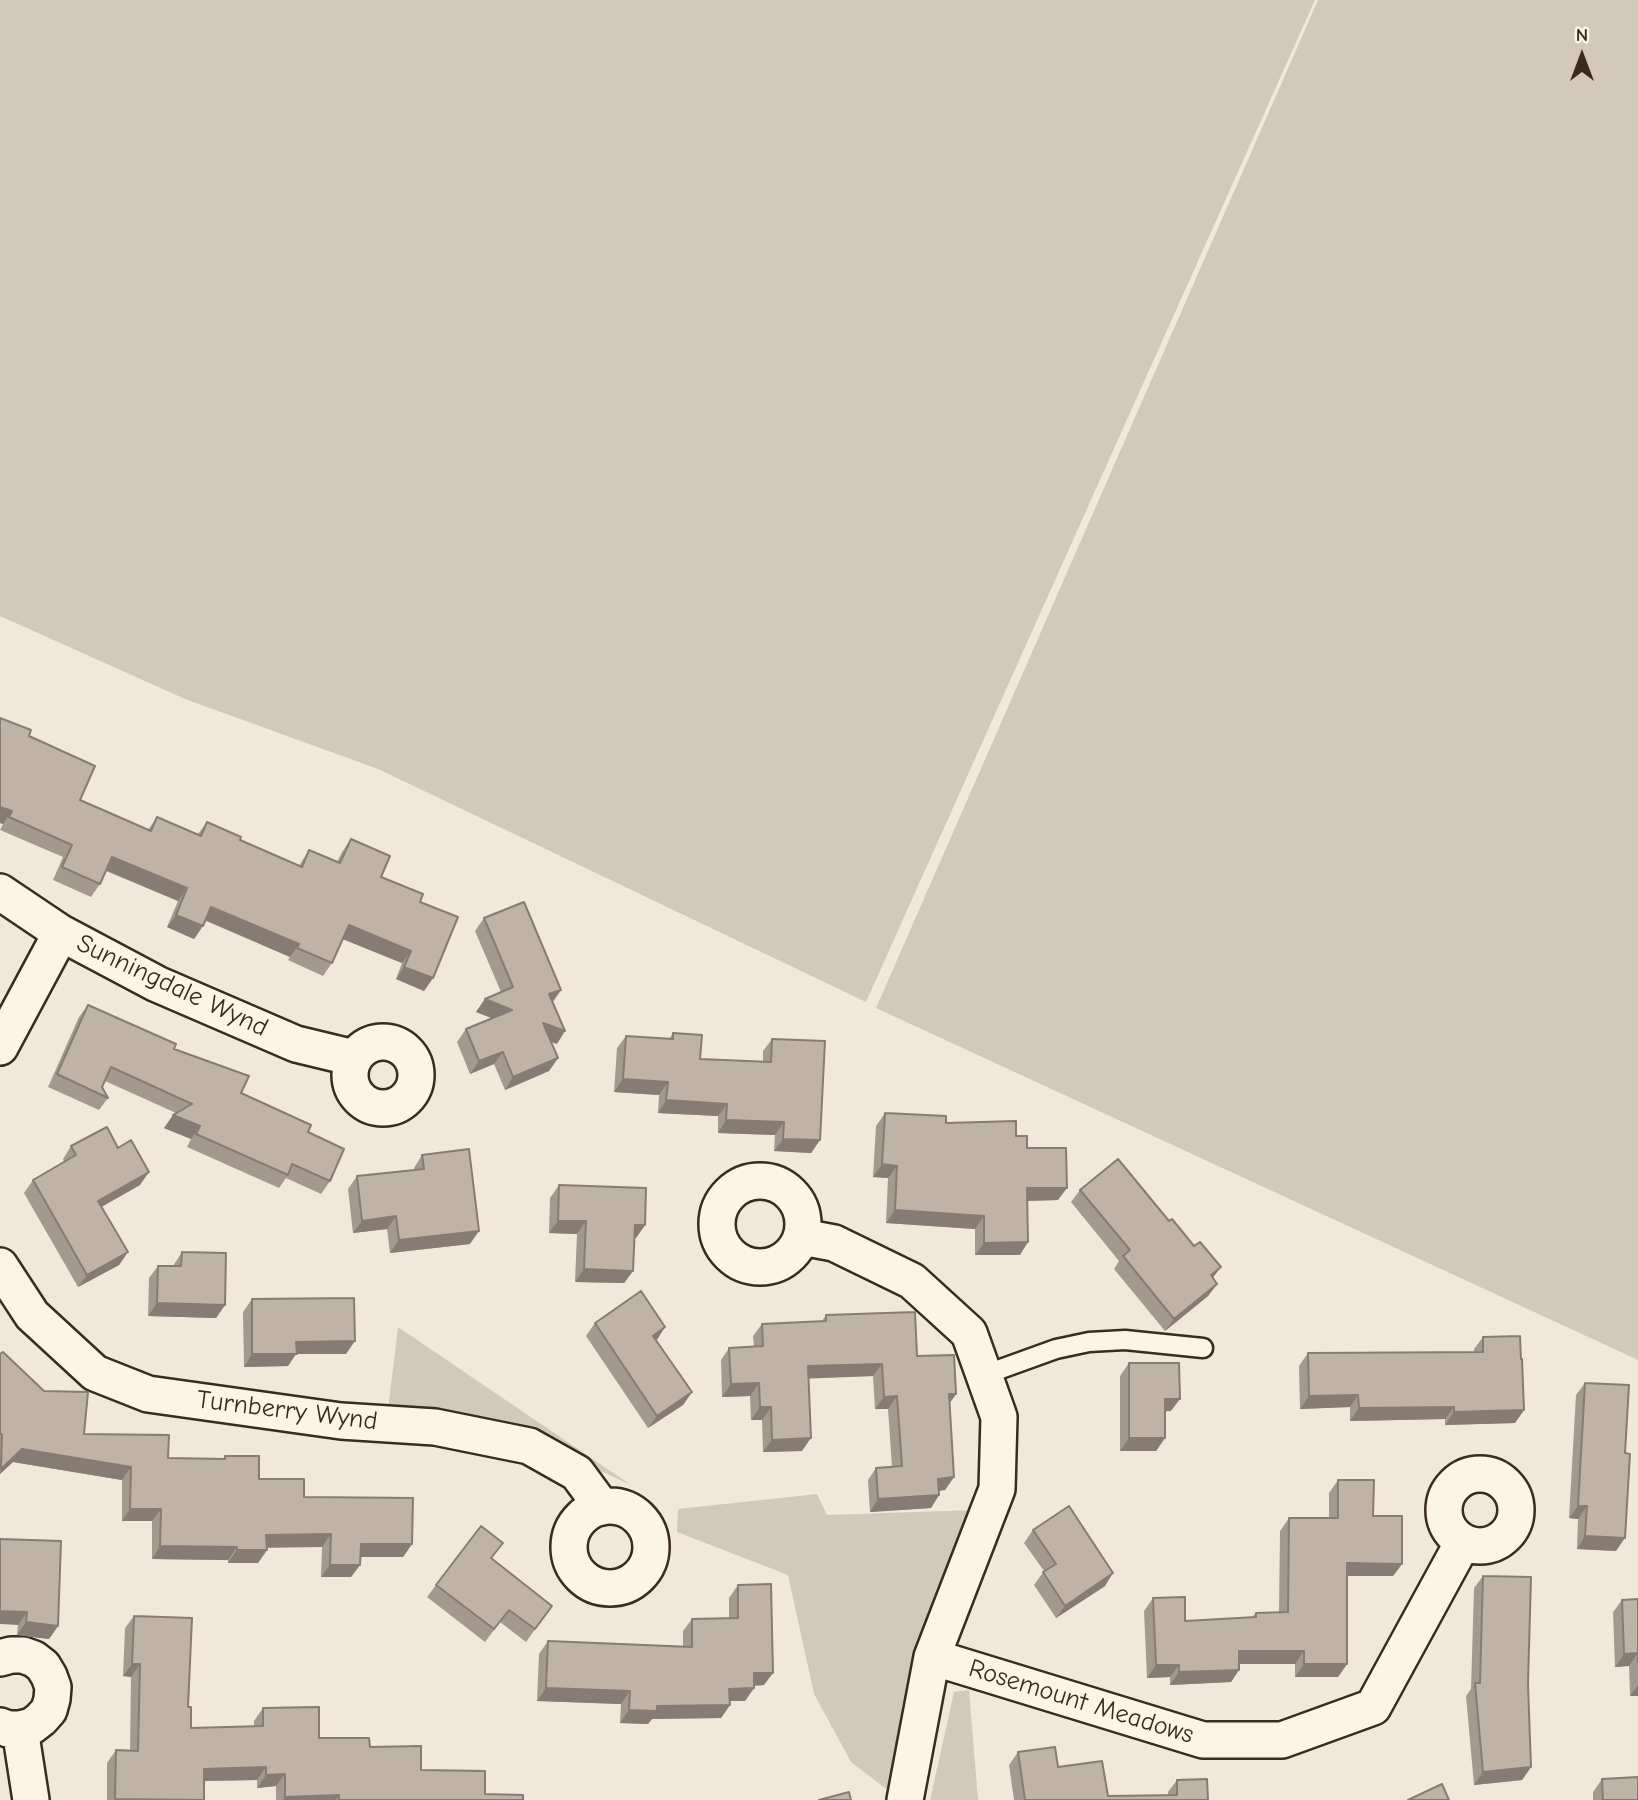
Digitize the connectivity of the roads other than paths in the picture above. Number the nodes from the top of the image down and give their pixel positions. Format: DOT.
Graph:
graph roads {
  1 [pos="0,892"];
  2 [pos="61,933"];
  3 [pos="0,1047"];
  4 [pos="354,1058"];
  5 [pos="802,1237"];
  6 [pos="0,1266"];
  7 [pos="1203,1348"];
  8 [pos="984,1374"];
  9 [pos="602,1507"];
  10 [pos="1463,1542"];
  11 [pos="932,1657"];
  12 [pos="0,1658"];
  13 [pos="10,1728"];
  14 [pos="31,1800"];
  15 [pos="905,1800"];
  1 -- 2 [label="street, Sunningdale Wynd"];
  2 -- 3 [label="street"];
  2 -- 4 [label="street, Sunningdale Wynd"];
  5 -- 8 [label="street"];
  6 -- 9 [label="street, Turnberry Wynd"];
  7 -- 8 [label="lane"];
  8 -- 11 [label="street"];
  10 -- 11 [label="street, Rosemount Meadows"];
  11 -- 15 [label="street"];
  12 -- 13 [label="street"];
  13 -- 14 [label="street"];
}
